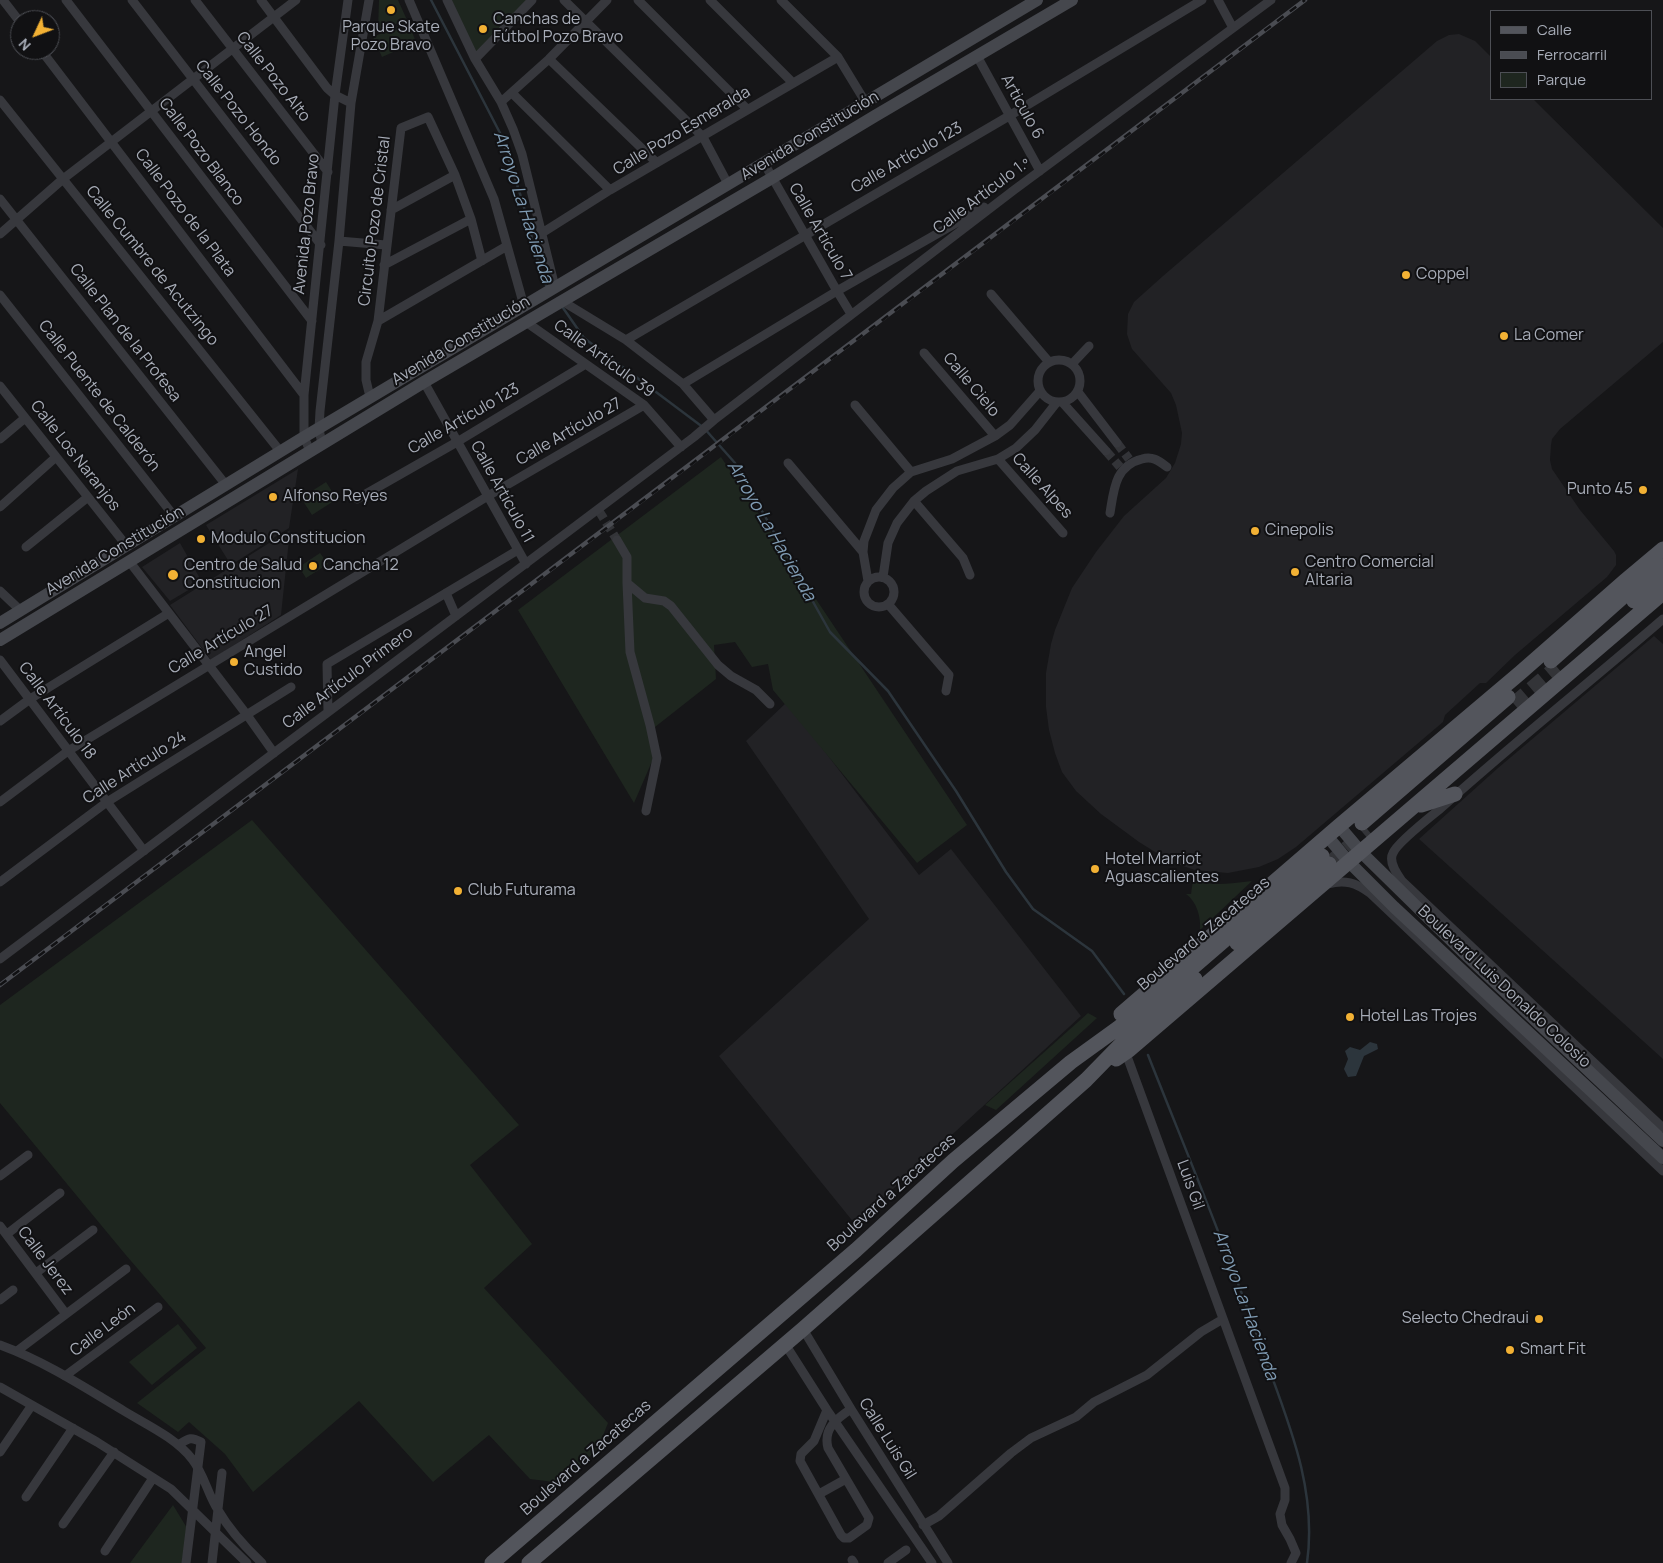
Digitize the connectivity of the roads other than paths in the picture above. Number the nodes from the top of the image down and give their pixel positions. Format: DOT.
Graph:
graph roads {
  1 [pos="3,0"];
  2 [pos="66,0"];
  3 [pos="132,0"];
  4 [pos="195,0"];
  5 [pos="261,0"];
  6 [pos="296,0"];
  7 [pos="348,0"];
  8 [pos="369,0"];
  9 [pos="409,0"];
  10 [pos="447,0"];
  11 [pos="532,0"];
  12 [pos="564,0"];
  13 [pos="607,0"];
  14 [pos="638,0"];
  15 [pos="710,0"];
  16 [pos="782,0"];
  17 [pos="1037,0"];
  18 [pos="1072,0"];
  19 [pos="1202,0"];
  20 [pos="1218,0"];
  21 [pos="1271,0"];
  22 [pos="11,10"];
  23 [pos="274,17"];
  24 [pos="586,22"];
  25 [pos="1233,28"];
  26 [pos="233,48"];
  27 [pos="977,56"];
  28 [pos="838,57"];
  29 [pos="475,59"];
  30 [pos="549,59"];
  31 [pos="49,60"];
  32 [pos="193,79"];
  33 [pos="794,83"];
  34 [pos="512,94"];
  35 [pos="335,95"];
  36 [pos="0,100"];
  37 [pos="501,102"];
  38 [pos="351,103"];
  39 [pos="866,103"];
  40 [pos="747,109"];
  41 [pos="151,111"];
  42 [pos="1009,116"];
  43 [pos="702,137"];
  44 [pos="112,142"];
  45 [pos="657,163"];
  46 [pos="764,163"];
  47 [pos="1040,171"];
  48 [pos="328,172"];
  49 [pos="455,175"];
  50 [pos="772,178"];
  51 [pos="63,179"];
  52 [pos="728,184"];
  53 [pos="610,190"];
  54 [pos="1014,190"];
  55 [pos="0,199"];
  56 [pos="391,210"];
  57 [pos="471,218"];
  58 [pos="16,220"];
  59 [pos="542,233"];
  60 [pos="0,234"];
  61 [pos="806,235"];
  62 [pos="339,241"];
  63 [pos="386,244"];
  64 [pos="320,245"];
  65 [pos="507,246"];
  66 [pos="482,261"];
  67 [pos="384,265"];
  68 [pos="554,288"];
  69 [pos="837,291"];
  70 [pos="992,294"];
  71 [pos="0,295"];
  72 [pos="560,302"];
  73 [pos="526,305"];
  74 [pos="851,314"];
  75 [pos="312,321"];
  76 [pos="378,321"];
  77 [pos="526,322"];
  78 [pos="626,340"];
  79 [pos="1090,346"];
  80 [pos="924,353"];
  81 [pos="1049,362"];
  82 [pos="586,364"];
  83 [pos="1072,364"];
  84 [pos="424,382"];
  85 [pos="683,384"];
  86 [pos="0,386"];
  87 [pos="1040,391"];
  88 [pos="1078,392"];
  89 [pos="304,395"];
  90 [pos="370,397"];
  91 [pos="1060,402"];
  92 [pos="644,405"];
  93 [pos="855,405"];
  94 [pos="25,418"];
  95 [pos="711,423"];
  96 [pos="319,429"];
  97 [pos="994,436"];
  98 [pos="304,437"];
  99 [pos="0,439"];
  100 [pos="457,442"];
  101 [pos="1117,443"];
  102 [pos="322,444"];
  103 [pos="681,447"];
  104 [pos="310,451"];
  105 [pos="1106,451"];
  106 [pos="280,452"];
  107 [pos="56,457"];
  108 [pos="952,459"];
  109 [pos="998,459"];
  110 [pos="788,463"];
  111 [pos="1163,464"];
  112 [pos="957,470"];
  113 [pos="910,472"];
  114 [pos="226,485"];
  115 [pos="488,496"];
  116 [pos="88,497"];
  117 [pos="357,498"];
  118 [pos="914,501"];
  119 [pos="0,507"];
  120 [pos="1110,512"];
  121 [pos="174,516"];
  122 [pos="1063,534"];
  123 [pos="617,540"];
  124 [pos="126,545"];
  125 [pos="26,547"];
  126 [pos="1663,549"];
  127 [pos="518,550"];
  128 [pos="863,552"];
  129 [pos="129,562"];
  130 [pos="1663,562"];
  131 [pos="526,564"];
  132 [pos="970,575"];
  133 [pos="1663,576"];
  134 [pos="883,577"];
  135 [pos="868,581"];
  136 [pos="626,583"];
  137 [pos="0,591"];
  138 [pos="446,593"];
  139 [pos="1663,593"];
  140 [pos="888,604"];
  141 [pos="20,610"];
  142 [pos="169,613"];
  143 [pos="456,616"];
  144 [pos="1663,619"];
  145 [pos="0,623"];
  146 [pos="0,640"];
  147 [pos="0,660"];
  148 [pos="209,665"];
  149 [pos="291,687"];
  150 [pos="946,691"];
  151 [pos="30,698"];
  152 [pos="1511,700"];
  153 [pos="770,704"];
  154 [pos="328,712"];
  155 [pos="247,715"];
  156 [pos="0,721"];
  157 [pos="68,751"];
  158 [pos="274,753"];
  159 [pos="1456,794"];
  160 [pos="0,802"];
  161 [pos="107,802"];
  162 [pos="1414,807"];
  163 [pos="646,811"];
  164 [pos="1365,826"];
  165 [pos="1333,831"];
  166 [pos="144,851"];
  167 [pos="1355,857"];
  168 [pos="0,882"];
  169 [pos="1321,886"];
  170 [pos="1394,907"];
  171 [pos="1399,921"];
  172 [pos="1456,932"];
  173 [pos="1466,955"];
  174 [pos="0,959"];
  175 [pos="1469,988"];
  176 [pos="1482,989"];
  177 [pos="1551,1035"];
  178 [pos="1570,1040"];
  179 [pos="1124,1048"];
  180 [pos="1071,1062"];
  181 [pos="1616,1096"];
  182 [pos="1663,1128"];
  183 [pos="1641,1138"];
  184 [pos="1663,1141"];
  185 [pos="1663,1151"];
  186 [pos="28,1155"];
  187 [pos="1663,1158"];
  188 [pos="1663,1171"];
  189 [pos="0,1176"];
  190 [pos="60,1193"];
  191 [pos="0,1226"];
  192 [pos="93,1230"];
  193 [pos="6,1234"];
  194 [pos="126,1269"];
  195 [pos="36,1273"];
  196 [pos="13,1290"];
  197 [pos="0,1300"];
  198 [pos="158,1307"];
  199 [pos="66,1314"];
  200 [pos="1223,1319"];
  201 [pos="803,1329"];
  202 [pos="785,1344"];
  203 [pos="0,1345"];
  204 [pos="17,1351"];
  205 [pos="65,1376"];
  206 [pos="0,1387"];
  207 [pos="32,1405"];
  208 [pos="851,1409"];
  209 [pos="827,1410"];
  210 [pos="834,1420"];
  211 [pos="72,1428"];
  212 [pos="178,1445"];
  213 [pos="0,1452"];
  214 [pos="114,1452"];
  215 [pos="198,1469"];
  216 [pos="222,1473"];
  217 [pos="153,1478"];
  218 [pos="846,1479"];
  219 [pos="819,1494"];
  220 [pos="26,1497"];
  221 [pos="193,1510"];
  222 [pos="218,1511"];
  223 [pos="63,1524"];
  224 [pos="923,1525"];
  225 [pos="215,1532"];
  226 [pos="906,1550"];
  227 [pos="105,1551"];
  228 [pos="1292,1562"];
  229 [pos="186,1563"];
  230 [pos="212,1563"];
  231 [pos="247,1563"];
  232 [pos="262,1563"];
  233 [pos="492,1563"];
  234 [pos="529,1563"];
  235 [pos="888,1563"];
  236 [pos="932,1563"];
  237 [pos="948,1563"];
  1 -- 22 [label="street"];
  2 -- 41 [label="street, Calle Pozo Blanco"];
  3 -- 32 [label="street, Calle Pozo Hondo"];
  4 -- 26 [label="street, Calle Pozo Alto"];
  5 -- 23 [label="street"];
  6 -- 23 [label="street"];
  7 -- 35 [label="street, Avenida Pozo Bravo"];
  8 -- 38 [label="street, Avenida Pozo Bravo"];
  9 -- 65 [label="street"];
  10 -- 29 [label="street"];
  11 -- 29 [label="street"];
  12 -- 24 [label="street"];
  13 -- 24 [label="street"];
  14 -- 40 [label="street"];
  15 -- 33 [label="street"];
  16 -- 28 [label="street"];
  17 -- 39 [label="main road, Avenida Constitución"];
  18 -- 27 [label="main road, Avenida Constitución"];
  19 -- 42 [label="street, Calle Artículo 123"];
  20 -- 25 [label="street"];
  21 -- 25 [label="street, Calle Artículo 1.º"];
  23 -- 26 [label="street"];
  23 -- 35 [label="street"];
  24 -- 30 [label="street"];
  24 -- 43 [label="street"];
  25 -- 47 [label="street, Calle Artículo 1.º"];
  26 -- 32 [label="street"];
  26 -- 48 [label="street, Calle Pozo Alto"];
  27 -- 42 [label="street, Articulo 6"];
  27 -- 50 [label="main road, Avenida Constitución"];
  28 -- 33 [label="street, Calle Pozo Esmeralda"];
  28 -- 39 [label="street"];
  29 -- 37 [label="street"];
  30 -- 34 [label="street"];
  30 -- 45 [label="street"];
  31 -- 44 [label="street, Calle Pozo de la Plata"];
  32 -- 41 [label="street"];
  32 -- 64 [label="street, Calle Pozo Hondo"];
  33 -- 40 [label="street, Calle Pozo Esmeralda"];
  34 -- 37 [label="street"];
  34 -- 53 [label="street"];
  35 -- 38 [label="street"];
  35 -- 48 [label="street, Avenida Pozo Bravo"];
  36 -- 51 [label="street, Calle Cumbre de Acutzingo"];
  37 -- 59 [label="street"];
  38 -- 62 [label="street, Avenida Pozo Bravo"];
  39 -- 46 [label="main road, Avenida Constitución"];
  40 -- 43 [label="street, Calle Pozo Esmeralda"];
  41 -- 44 [label="street"];
  41 -- 75 [label="street, Calle Pozo Blanco"];
  42 -- 47 [label="street, Articulo 6"];
  42 -- 61 [label="street, Calle Artículo 123"];
  43 -- 45 [label="street, Calle Pozo Esmeralda"];
  43 -- 52 [label="street"];
  44 -- 51 [label="street"];
  44 -- 89 [label="street, Calle Pozo de la Plata"];
  45 -- 53 [label="street, Calle Pozo Esmeralda"];
  46 -- 50 [label="street, Calle Artículo 7"];
  46 -- 52 [label="main road, Avenida Constitución"];
  47 -- 54 [label="street, Calle Artículo 1.º"];
  48 -- 64 [label="street, Avenida Pozo Bravo"];
  49 -- 56 [label="street"];
  49 -- 56 [label="street, Circuito Pozo de Cristal"];
  49 -- 57 [label="street, Circuito Pozo de Cristal"];
  50 -- 61 [label="street, Calle Artículo 7"];
  50 -- 72 [label="main road, Avenida Constitución"];
  51 -- 58 [label="street"];
  51 -- 106 [label="street, Calle Cumbre de Acutzingo"];
  52 -- 68 [label="main road, Avenida Constitución"];
  53 -- 59 [label="street, Calle Pozo Esmeralda"];
  54 -- 69 [label="street"];
  54 -- 74 [label="street, Calle Artículo 1.º"];
  55 -- 58 [label="street, Calle Plan de la Profesa"];
  56 -- 63 [label="street, Circuito Pozo de Cristal"];
  57 -- 66 [label="street, Circuito Pozo de Cristal"];
  57 -- 67 [label="street"];
  58 -- 60 [label="street"];
  58 -- 114 [label="street, Calle Plan de la Profesa"];
  59 -- 68 [label="street"];
  61 -- 69 [label="street, Calle Artículo 7"];
  61 -- 78 [label="street, Calle Artículo 123"];
  62 -- 63 [label="street"];
  62 -- 96 [label="street, Avenida Pozo Bravo"];
  63 -- 67 [label="street, Circuito Pozo de Cristal"];
  64 -- 75 [label="street, Avenida Pozo Bravo"];
  65 -- 66 [label="street, Circuito Pozo de Cristal"];
  65 -- 73 [label="street"];
  66 -- 76 [label="street, Circuito Pozo de Cristal"];
  67 -- 76 [label="street, Circuito Pozo de Cristal"];
  68 -- 73 [label="main road, Avenida Constitución"];
  69 -- 74 [label="street, Calle Artículo 7"];
  69 -- 85 [label="street"];
  70 -- 81 [label="street"];
  71 -- 121 [label="street, Calle Puente de Calderón"];
  72 -- 77 [label="main road, Avenida Constitución"];
  72 -- 78 [label="street, Calle Artículo 39"];
  73 -- 90 [label="main road, Avenida Constitución"];
  74 -- 95 [label="street, Calle Artículo 1.º"];
  75 -- 89 [label="street, Avenida Pozo Bravo"];
  76 -- 90 [label="street, Circuito Pozo de Cristal"];
  77 -- 82 [label="street, Calle Artículo 39"];
  77 -- 84 [label="main road, Avenida Constitución"];
  78 -- 85 [label="street, Calle Artículo 39"];
  79 -- 83 [label="street"];
  80 -- 97 [label="street, Calle Cielo"];
  81 -- 83 [label="street"];
  81 -- 87 [label="street"];
  82 -- 92 [label="street, Calle Artículo 39"];
  82 -- 100 [label="street, Calle Artículo 123"];
  83 -- 88 [label="street"];
  84 -- 100 [label="street, Calle Artículo 11"];
  84 -- 102 [label="main road, Avenida Constitución"];
  85 -- 95 [label="street, Calle Artículo 39"];
  86 -- 94 [label="street, Calle Los Naranjos"];
  87 -- 91 [label="street"];
  87 -- 97 [label="street"];
  88 -- 91 [label="street"];
  88 -- 101 [label="street"];
  89 -- 98 [label="street, Avenida Pozo Bravo"];
  90 -- 96 [label="main road, Avenida Constitución"];
  91 -- 105 [label="street"];
  91 -- 109 [label="street"];
  92 -- 103 [label="street, Calle Artículo 39"];
  92 -- 115 [label="street, Calle Artículo 27"];
  93 -- 113 [label="street"];
  94 -- 99 [label="street"];
  94 -- 107 [label="street, Calle Los Naranjos"];
  95 -- 103 [label="street, Calle Artículo Primero"];
  96 -- 98 [label="main road, Avenida Constitución"];
  96 -- 102 [label="street, Avenida Pozo Bravo"];
  97 -- 108 [label="street"];
  98 -- 104 [label="street, Avenida Pozo Bravo"];
  98 -- 106 [label="main road, Avenida Constitución"];
  100 -- 115 [label="street, Calle Artículo 11"];
  100 -- 117 [label="street, Calle Artículo 123"];
  102 -- 104 [label="main road, Avenida Constitución"];
  103 -- 131 [label="street, Calle Artículo Primero"];
  104 -- 129 [label="main road, Avenida Constitución"];
  106 -- 114 [label="main road, Avenida Constitución"];
  107 -- 116 [label="street, Calle Los Naranjos"];
  107 -- 119 [label="street"];
  108 -- 112 [label="street"];
  108 -- 113 [label="street"];
  109 -- 112 [label="street"];
  109 -- 122 [label="street, Calle Alpes"];
  110 -- 128 [label="street"];
  111 -- 120 [label="street"];
  112 -- 118 [label="street"];
  113 -- 128 [label="street"];
  114 -- 121 [label="main road, Avenida Constitución"];
  115 -- 127 [label="street, Calle Artículo 11"];
  115 -- 148 [label="street, Calle Artículo 27"];
  116 -- 124 [label="street, Calle Los Naranjos"];
  116 -- 125 [label="street"];
  118 -- 132 [label="street"];
  118 -- 134 [label="street"];
  121 -- 124 [label="main road, Avenida Constitución"];
  123 -- 136 [label="street"];
  124 -- 141 [label="main road, Avenida Constitución"];
  126 -- 165 [label="main road"];
  127 -- 131 [label="street, Calle Artículo 11"];
  127 -- 138 [label="street"];
  128 -- 135 [label="street"];
  129 -- 142 [label="street"];
  129 -- 146 [label="main road, Avenida Constitución"];
  130 -- 133 [label="main road"];
  131 -- 143 [label="street, Calle Artículo Primero"];
  134 -- 135 [label="street"];
  134 -- 140 [label="street"];
  135 -- 140 [label="street"];
  136 -- 153 [label="street"];
  136 -- 163 [label="street"];
  137 -- 141 [label="street"];
  138 -- 143 [label="street"];
  138 -- 154 [label="street"];
  139 -- 162 [label="main road"];
  140 -- 150 [label="street"];
  141 -- 145 [label="main road, Avenida Constitución"];
  142 -- 148 [label="street"];
  142 -- 151 [label="street"];
  143 -- 154 [label="street, Calle Artículo Primero"];
  144 -- 159 [label="street"];
  147 -- 151 [label="street, Calle Artículo 18"];
  148 -- 155 [label="street"];
  148 -- 157 [label="street, Calle Artículo 27"];
  149 -- 155 [label="street, Calle Artículo 24"];
  151 -- 156 [label="street"];
  151 -- 157 [label="street, Calle Artículo 18"];
  152 -- 164 [label="main road"];
  154 -- 158 [label="street, Calle Artículo Primero"];
  155 -- 158 [label="street"];
  155 -- 161 [label="street, Calle Artículo 24"];
  157 -- 160 [label="street, Calle Artículo 27"];
  157 -- 161 [label="street, Calle Artículo 18"];
  158 -- 166 [label="street, Calle Artículo Primero"];
  159 -- 162 [label="main road"];
  159 -- 172 [label="street, Boulevard Luis Donaldo Colosio"];
  161 -- 166 [label="street, Calle Artículo 18"];
  161 -- 168 [label="street, Calle Artículo 24"];
  162 -- 167 [label="main road"];
  165 -- 167 [label="main road, Boulevard Luis Donaldo Colosio"];
  165 -- 180 [label="main road"];
  166 -- 174 [label="street, Calle Artículo Primero"];
  167 -- 169 [label="main road"];
  167 -- 170 [label="main road, Boulevard Luis Donaldo Colosio"];
  167 -- 173 [label="main road, Boulevard Luis Donaldo Colosio"];
  169 -- 171 [label="street, Boulevard Luis Donaldo Colosio"];
  169 -- 179 [label="main road"];
  170 -- 171 [label="main road"];
  170 -- 176 [label="main road, Boulevard Luis Donaldo Colosio"];
  171 -- 175 [label="street, Boulevard Luis Donaldo Colosio"];
  172 -- 173 [label="main road"];
  172 -- 178 [label="street, Boulevard Luis Donaldo Colosio"];
  173 -- 177 [label="main road, Boulevard Luis Donaldo Colosio"];
  175 -- 176 [label="main road"];
  175 -- 188 [label="street, Boulevard Luis Donaldo Colosio"];
  176 -- 183 [label="main road, Boulevard Luis Donaldo Colosio"];
  177 -- 178 [label="main road"];
  177 -- 181 [label="main road, Boulevard Luis Donaldo Colosio"];
  178 -- 182 [label="street, Boulevard Luis Donaldo Colosio"];
  179 -- 180 [label="main road, Boulevard a Zacatecas"];
  179 -- 200 [label="street, Luis Gil"];
  179 -- 201 [label="main road, Boulevard a Zacatecas"];
  180 -- 233 [label="main road, Boulevard a Zacatecas"];
  181 -- 183 [label="main road"];
  181 -- 184 [label="main road, Boulevard Luis Donaldo Colosio"];
  183 -- 185 [label="main road"];
  183 -- 187 [label="main road, Boulevard Luis Donaldo Colosio"];
  186 -- 189 [label="street"];
  190 -- 193 [label="street"];
  191 -- 193 [label="street, Calle Jerez"];
  192 -- 195 [label="street"];
  193 -- 195 [label="street, Calle Jerez"];
  194 -- 199 [label="street"];
  195 -- 199 [label="street, Calle Jerez"];
  196 -- 197 [label="street"];
  198 -- 205 [label="street, Calle León"];
  199 -- 204 [label="street"];
  200 -- 224 [label="street"];
  200 -- 228 [label="street, Luis Gil"];
  201 -- 202 [label="main road, Boulevard a Zacatecas"];
  201 -- 208 [label="street, Calle Luis Gil"];
  202 -- 209 [label="street, Calle Luis Gil"];
  202 -- 234 [label="main road, Boulevard a Zacatecas"];
  203 -- 204 [label="street"];
  204 -- 205 [label="street"];
  205 -- 212 [label="street"];
  206 -- 207 [label="street"];
  207 -- 211 [label="street"];
  207 -- 213 [label="street"];
  208 -- 210 [label="street"];
  208 -- 224 [label="street, Calle Luis Gil"];
  209 -- 210 [label="street, Calle Luis Gil"];
  209 -- 219 [label="street"];
  210 -- 218 [label="street"];
  210 -- 236 [label="street, Calle Luis Gil"];
  211 -- 214 [label="street"];
  211 -- 220 [label="street"];
  212 -- 215 [label="street"];
  212 -- 215 [label="street"];
  214 -- 217 [label="street"];
  214 -- 223 [label="street"];
  215 -- 221 [label="street"];
  215 -- 222 [label="street"];
  216 -- 222 [label="street"];
  217 -- 221 [label="street"];
  217 -- 227 [label="street"];
  218 -- 219 [label="street"];
  218 -- 219 [label="street"];
  221 -- 225 [label="street"];
  221 -- 229 [label="street"];
  222 -- 225 [label="street"];
  222 -- 232 [label="street"];
  224 -- 237 [label="street, Calle Luis Gil"];
  225 -- 230 [label="street"];
  225 -- 231 [label="street"];
  226 -- 235 [label="street"];
}
